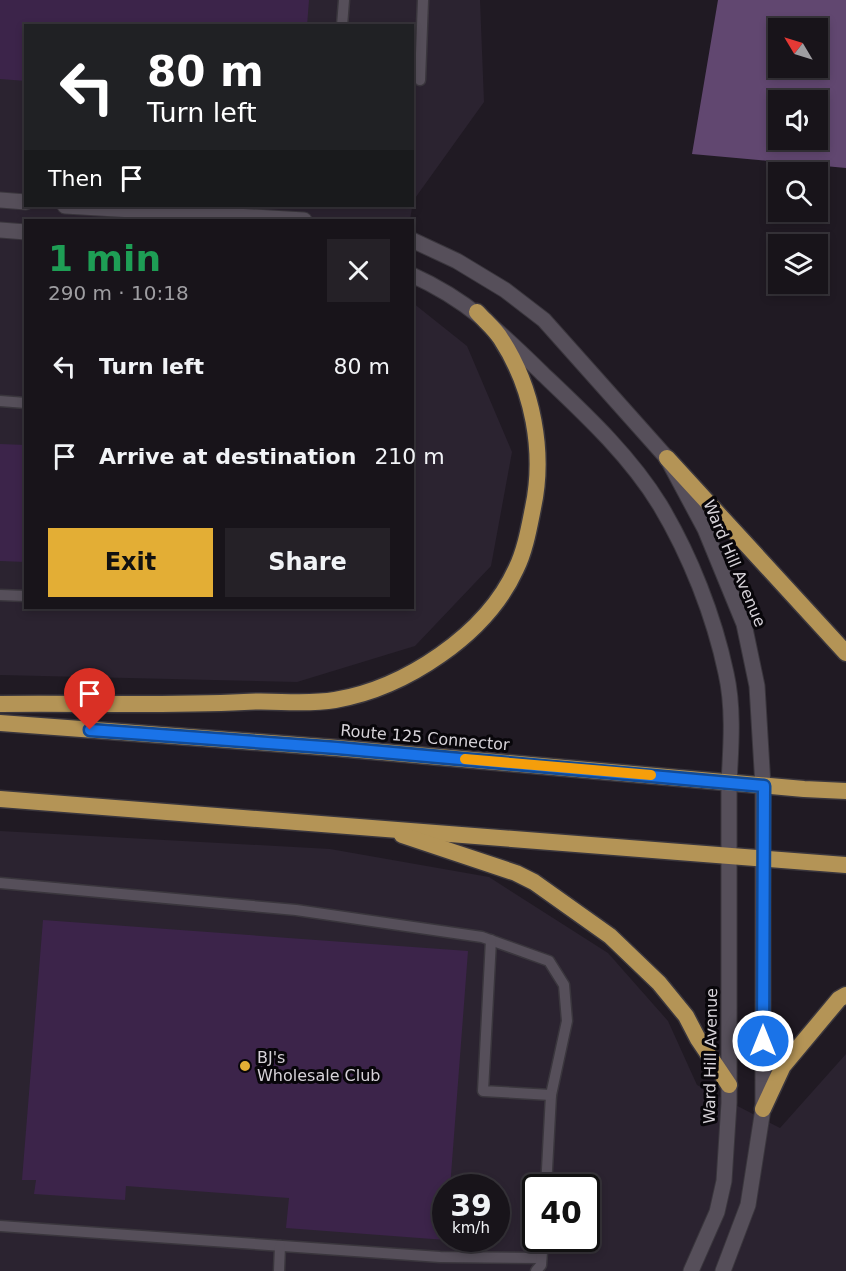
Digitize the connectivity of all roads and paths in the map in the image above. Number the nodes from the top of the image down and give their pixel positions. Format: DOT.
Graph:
graph roads {
  1 [pos="344,0"];
  2 [pos="423,0"];
  3 [pos="342,24"];
  4 [pos="420,80"];
  5 [pos="0,200"];
  6 [pos="24,202"];
  7 [pos="82,207"];
  8 [pos="287,219"];
  9 [pos="0,230"];
  10 [pos="24,232"];
  11 [pos="414,241"];
  12 [pos="414,275"];
  13 [pos="477,312"];
  14 [pos="0,401"];
  15 [pos="24,403"];
  16 [pos="667,458"];
  17 [pos="0,595"];
  18 [pos="24,596"];
  19 [pos="846,652"];
  20 [pos="0,704"];
  21 [pos="0,723"];
  22 [pos="729,782"];
  23 [pos="764,786"];
  24 [pos="846,791"];
  25 [pos="0,800"];
  26 [pos="384,828"];
  27 [pos="729,854"];
  28 [pos="762,857"];
  29 [pos="846,865"];
  30 [pos="0,884"];
  31 [pos="491,940"];
  32 [pos="846,995"];
  33 [pos="729,1085"];
  34 [pos="551,1095"];
  35 [pos="763,1109"];
  36 [pos="547,1174"];
  37 [pos="0,1226"];
  38 [pos="280,1246"];
  39 [pos="542,1252"];
  40 [pos="542,1258"];
  41 [pos="279,1271"];
  42 [pos="536,1271"];
  43 [pos="691,1271"];
  44 [pos="723,1271"];
  1 -- 3 [label="lane"];
  2 -- 4 [label="lane"];
  5 -- 6 [label="street"];
  7 -- 8 [label="street"];
  9 -- 10 [label="street"];
  11 -- 16 [label="street, Ward Hill Avenue"];
  12 -- 13 [label="street, Ward Hill Avenue"];
  13 -- 20 [label="highway"];
  13 -- 22 [label="street, Ward Hill Avenue"];
  14 -- 15 [label="lane"];
  16 -- 19 [label="highway"];
  16 -- 23 [label="street, Ward Hill Avenue"];
  17 -- 18 [label="lane"];
  21 -- 22 [label="highway, Route 125 Connector"];
  22 -- 23 [label="highway, Route 125 Connector"];
  22 -- 27 [label="street, Ward Hill Avenue"];
  23 -- 24 [label="highway, Route 125 Connector"];
  23 -- 28 [label="street, Ward Hill Avenue"];
  25 -- 26 [label="highway"];
  26 -- 27 [label="highway"];
  26 -- 33 [label="highway"];
  27 -- 28 [label="highway"];
  27 -- 33 [label="street, Ward Hill Avenue"];
  28 -- 29 [label="highway"];
  28 -- 35 [label="street, Ward Hill Avenue"];
  30 -- 31 [label="lane"];
  31 -- 34 [label="lane"];
  31 -- 34 [label="lane"];
  32 -- 35 [label="highway"];
  33 -- 43 [label="street, Ward Hill Avenue"];
  34 -- 36 [label="lane"];
  35 -- 44 [label="street, Ward Hill Avenue"];
  37 -- 38 [label="lane"];
  38 -- 40 [label="lane"];
  38 -- 41 [label="lane"];
  39 -- 40 [label="lane"];
  40 -- 42 [label="lane"];
}
